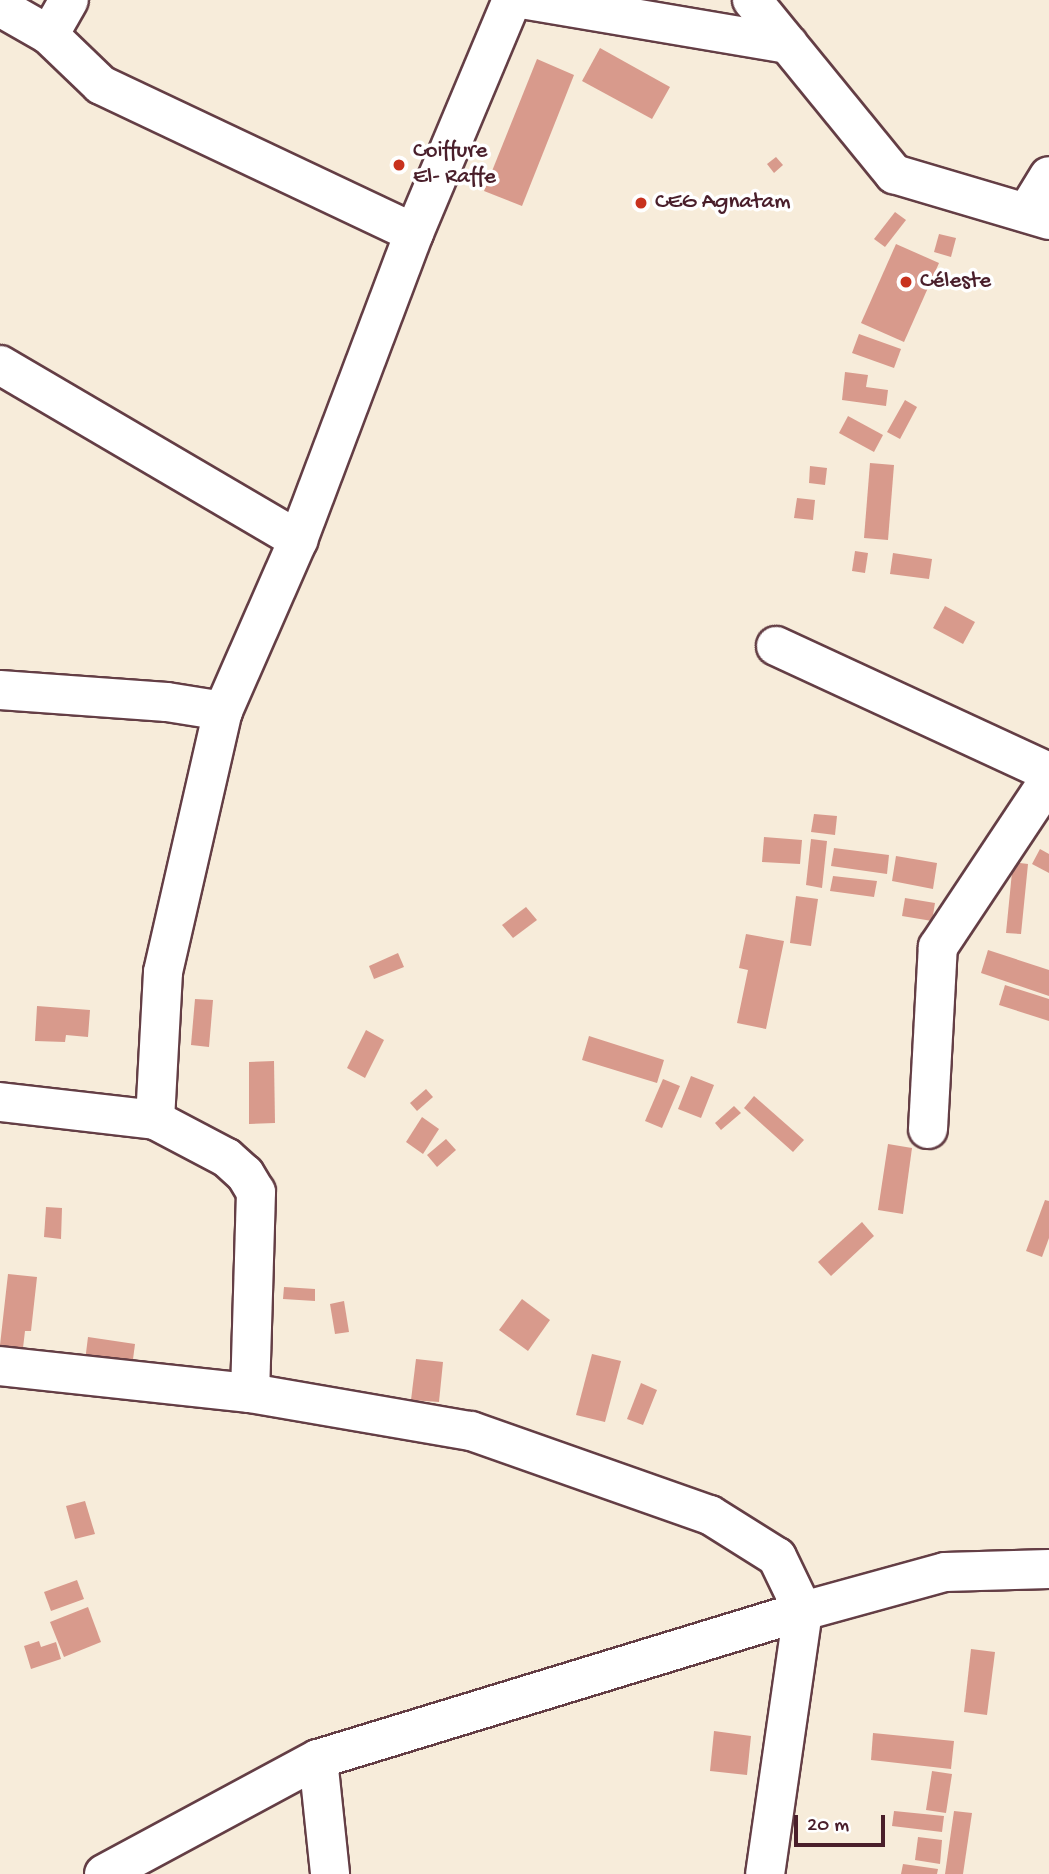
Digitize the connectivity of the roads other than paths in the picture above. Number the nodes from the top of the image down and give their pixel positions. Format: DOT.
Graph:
graph roads {
  1 [pos="69,0"];
  2 [pos="512,0"];
  3 [pos="527,0"];
  4 [pos="752,0"];
  5 [pos="0,7"];
  6 [pos="49,34"];
  7 [pos="788,44"];
  8 [pos="1049,176"];
  9 [pos="1038,216"];
  10 [pos="414,233"];
  11 [pos="0,365"];
  12 [pos="299,540"];
  13 [pos="776,646"];
  14 [pos="233,688"];
  15 [pos="0,690"];
  16 [pos="1049,772"];
  17 [pos="1049,779"];
  18 [pos="0,1102"];
  19 [pos="155,1119"];
  20 [pos="928,1129"];
  21 [pos="0,1366"];
  22 [pos="250,1394"];
  23 [pos="1049,1569"];
  24 [pos="803,1611"];
  25 [pos="318,1759"];
  26 [pos="104,1874"];
  27 [pos="330,1874"];
  28 [pos="765,1874"];
  1 -- 6 [label="street"];
  2 -- 10 [label="street"];
  3 -- 7 [label="street"];
  4 -- 7 [label="street"];
  5 -- 6 [label="street"];
  6 -- 10 [label="street"];
  7 -- 9 [label="street"];
  8 -- 9 [label="street"];
  10 -- 12 [label="street"];
  11 -- 12 [label="street"];
  12 -- 14 [label="street"];
  13 -- 16 [label="street"];
  14 -- 15 [label="street"];
  14 -- 19 [label="street"];
  17 -- 20 [label="street"];
  18 -- 19 [label="street"];
  19 -- 22 [label="street"];
  21 -- 22 [label="street"];
  22 -- 24 [label="street"];
  23 -- 24 [label="street"];
  24 -- 25 [label="street"];
  24 -- 28 [label="street"];
  25 -- 26 [label="street"];
  25 -- 27 [label="street"];
}
